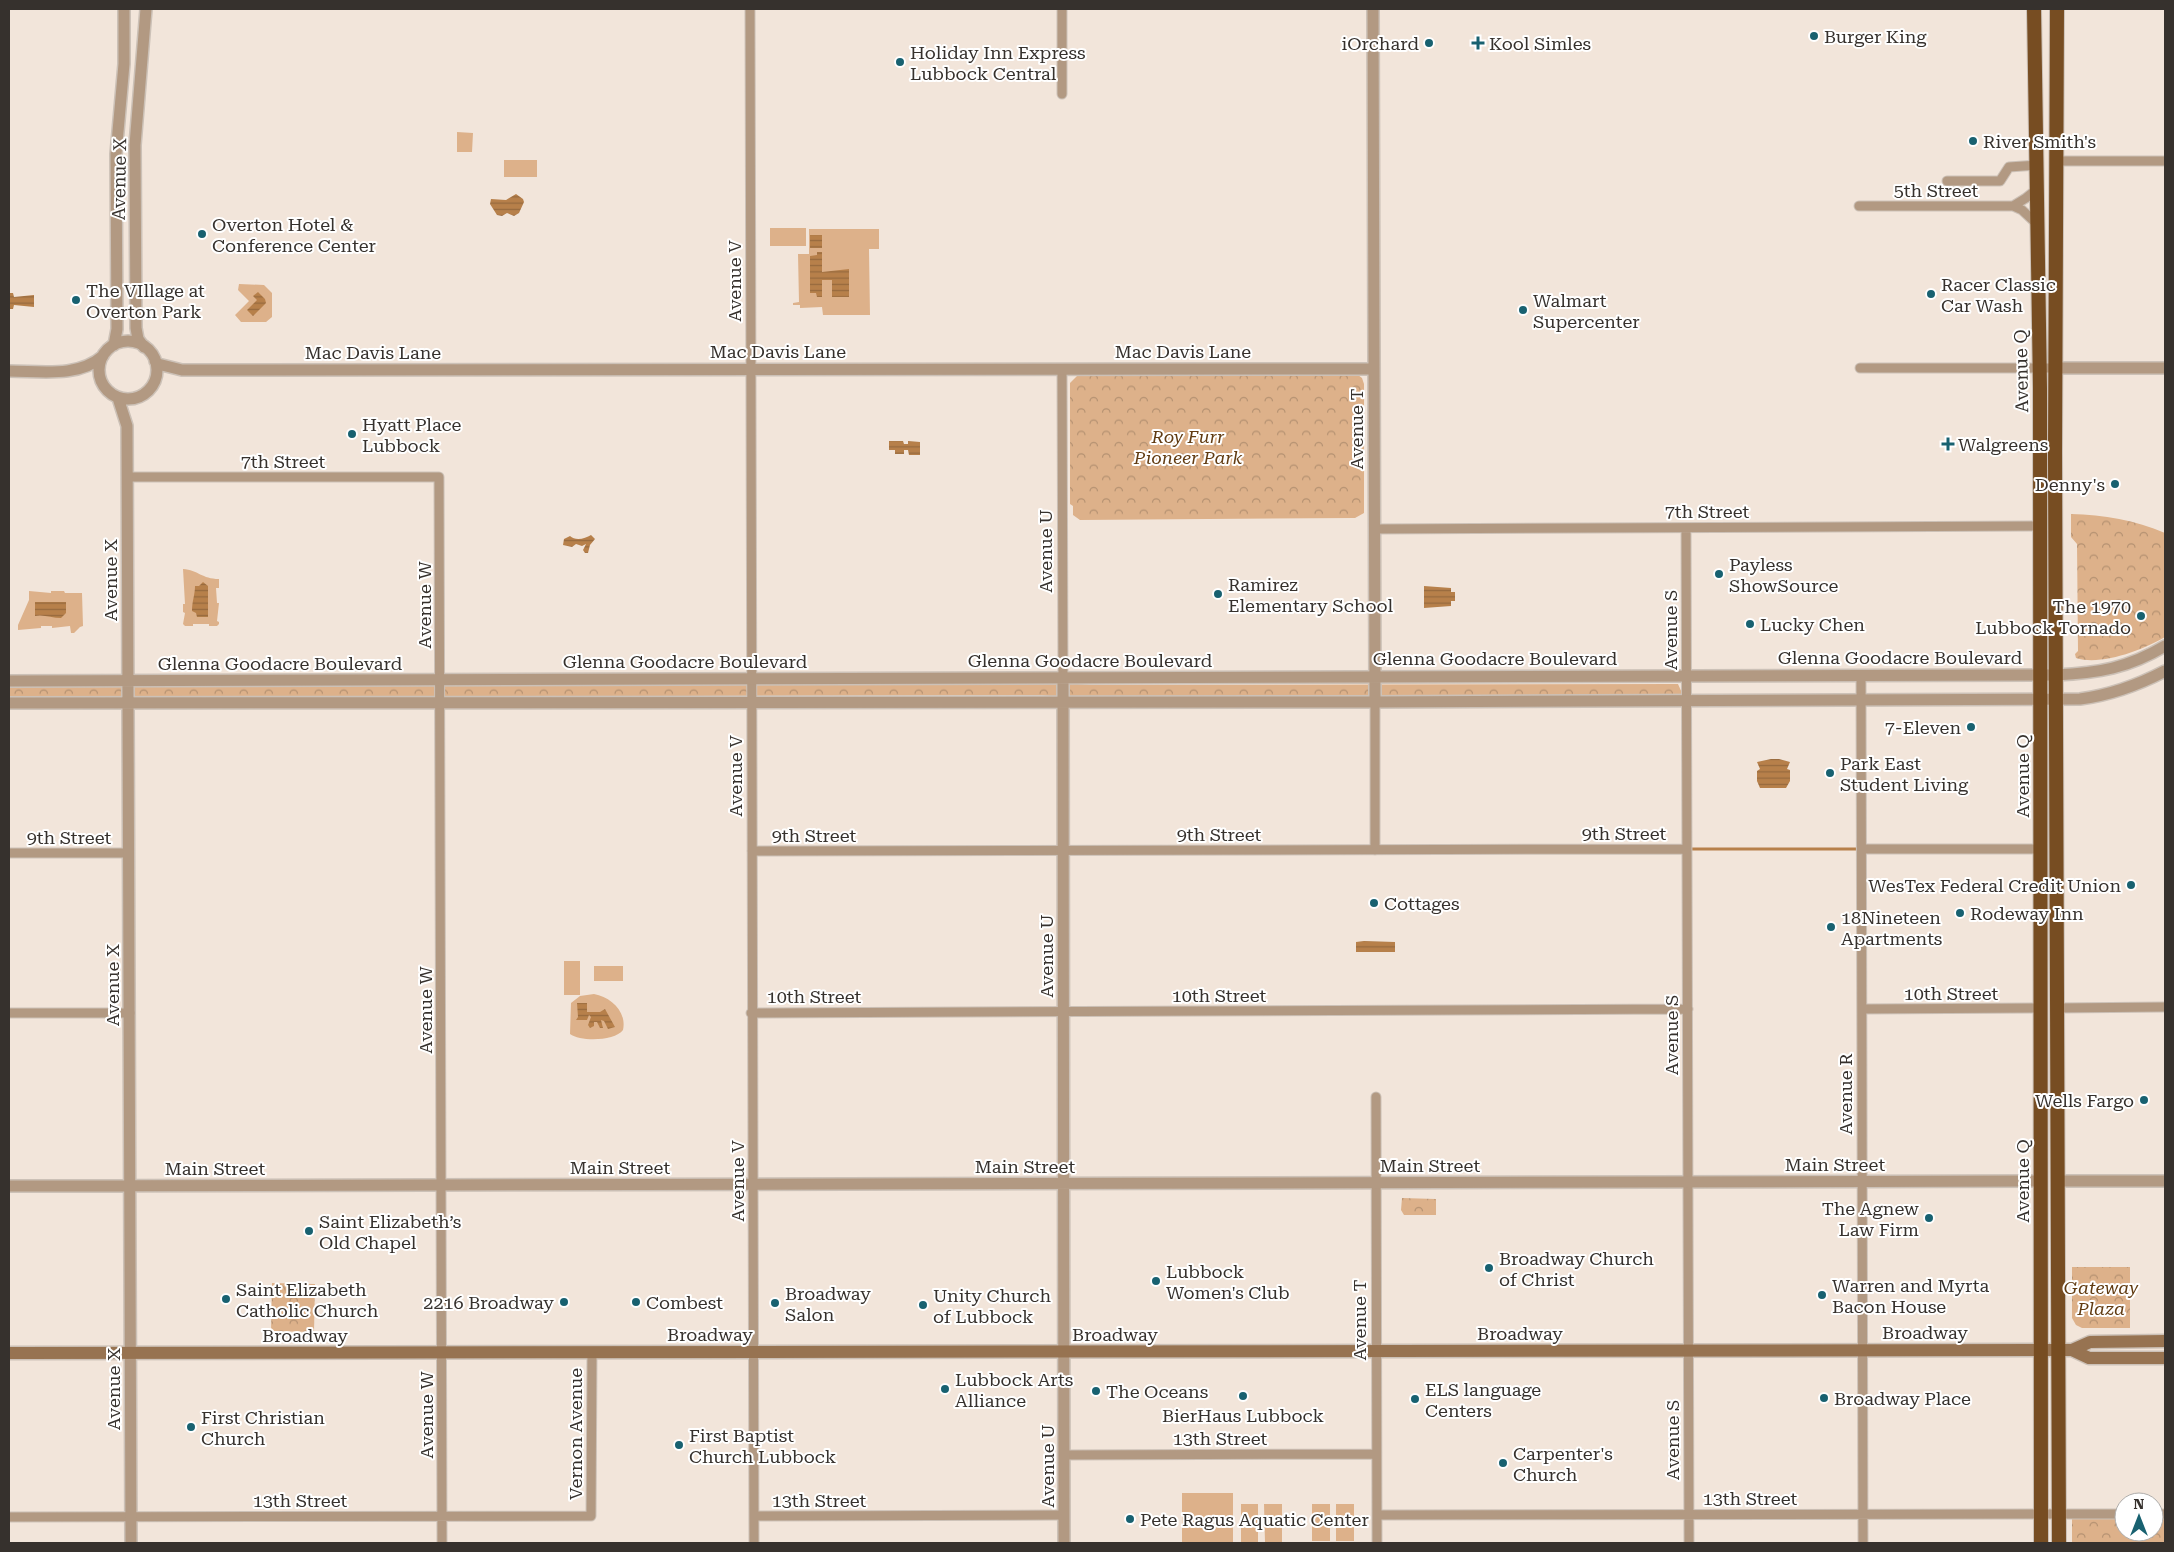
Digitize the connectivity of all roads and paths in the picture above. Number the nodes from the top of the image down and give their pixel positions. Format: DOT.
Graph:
graph roads {
  1 [pos="124,9"];
  2 [pos="146,9"];
  3 [pos="750,9"];
  4 [pos="1062,9"];
  5 [pos="1373,9"];
  6 [pos="2034,9"];
  7 [pos="2057,9"];
  8 [pos="1062,94"];
  9 [pos="2056,161"];
  10 [pos="2165,161"];
  11 [pos="2036,165"];
  12 [pos="1946,181"];
  13 [pos="2037,189"];
  14 [pos="1859,206"];
  15 [pos="2012,206"];
  16 [pos="2038,224"];
  17 [pos="114,345"];
  18 [pos="144,347"];
  19 [pos="103,356"];
  20 [pos="155,360"];
  21 [pos="1860,368"];
  22 [pos="2040,368"];
  23 [pos="2056,368"];
  24 [pos="2165,368"];
  25 [pos="750,369"];
  26 [pos="1062,369"];
  27 [pos="1374,369"];
  28 [pos="74,370"];
  29 [pos="182,370"];
  30 [pos="9,371"];
  31 [pos="153,383"];
  32 [pos="102,385"];
  33 [pos="140,396"];
  34 [pos="118,398"];
  35 [pos="128,426"];
  36 [pos="128,477"];
  37 [pos="439,477"];
  38 [pos="2040,526"];
  39 [pos="1686,528"];
  40 [pos="1374,529"];
  41 [pos="2165,646"];
  42 [pos="2165,670"];
  43 [pos="1687,675"];
  44 [pos="1861,675"];
  45 [pos="2040,675"];
  46 [pos="2056,675"];
  47 [pos="1374,676"];
  48 [pos="1063,677"];
  49 [pos="751,679"];
  50 [pos="440,680"];
  51 [pos="9,681"];
  52 [pos="128,681"];
  53 [pos="2040,699"];
  54 [pos="2056,699"];
  55 [pos="1861,700"];
  56 [pos="1687,701"];
  57 [pos="440,702"];
  58 [pos="751,702"];
  59 [pos="1063,702"];
  60 [pos="1374,702"];
  61 [pos="9,703"];
  62 [pos="128,703"];
  63 [pos="1862,849"];
  64 [pos="2040,849"];
  65 [pos="1375,850"];
  66 [pos="1687,850"];
  67 [pos="752,851"];
  68 [pos="1063,851"];
  69 [pos="9,853"];
  70 [pos="129,853"];
  71 [pos="2040,934"];
  72 [pos="2165,1006"];
  73 [pos="2040,1008"];
  74 [pos="2058,1008"];
  75 [pos="1688,1010"];
  76 [pos="1862,1010"];
  77 [pos="1064,1012"];
  78 [pos="751,1013"];
  79 [pos="9,1014"];
  80 [pos="130,1014"];
  81 [pos="2058,1071"];
  82 [pos="1376,1096"];
  83 [pos="2165,1180"];
  84 [pos="2041,1181"];
  85 [pos="2058,1181"];
  86 [pos="1688,1182"];
  87 [pos="1862,1182"];
  88 [pos="1376,1183"];
  89 [pos="753,1184"];
  90 [pos="1064,1184"];
  91 [pos="442,1185"];
  92 [pos="9,1186"];
  93 [pos="130,1186"];
  94 [pos="2165,1341"];
  95 [pos="1376,1350"];
  96 [pos="1688,1350"];
  97 [pos="1862,1350"];
  98 [pos="2041,1350"];
  99 [pos="2064,1350"];
  100 [pos="1064,1351"];
  101 [pos="442,1352"];
  102 [pos="592,1352"];
  103 [pos="754,1352"];
  104 [pos="9,1353"];
  105 [pos="131,1353"];
  106 [pos="2165,1358"];
  107 [pos="1376,1454"];
  108 [pos="1064,1455"];
  109 [pos="2058,1513"];
  110 [pos="1863,1514"];
  111 [pos="2041,1514"];
  112 [pos="2114,1514"];
  113 [pos="1064,1515"];
  114 [pos="1377,1515"];
  115 [pos="1689,1515"];
  116 [pos="131,1516"];
  117 [pos="442,1516"];
  118 [pos="591,1516"];
  119 [pos="754,1516"];
  120 [pos="9,1517"];
  121 [pos="131,1543"];
  122 [pos="442,1543"];
  123 [pos="754,1543"];
  124 [pos="1064,1543"];
  125 [pos="1377,1543"];
  126 [pos="1689,1543"];
  127 [pos="1863,1543"];
  128 [pos="2041,1543"];
  129 [pos="2058,1543"];
  1 -- 17 [label="street, Avenue X"];
  2 -- 18 [label="street, Avenue X"];
  3 -- 25 [label="street, Avenue V"];
  4 -- 8 [label="street"];
  5 -- 27 [label="street, Avenue T"];
  6 -- 11 [label="highway, Avenue Q"];
  7 -- 9 [label="highway, Avenue Q"];
  9 -- 10 [label="street"];
  9 -- 23 [label="highway, Avenue Q"];
  11 -- 12 [label="street"];
  11 -- 13 [label="highway, Avenue Q"];
  13 -- 15 [label="street"];
  13 -- 16 [label="highway, Avenue Q"];
  14 -- 15 [label="street, 5th Street"];
  15 -- 16 [label="street"];
  16 -- 22 [label="highway, Avenue Q"];
  17 -- 18 [label="street"];
  17 -- 19 [label="street"];
  18 -- 20 [label="street"];
  19 -- 28 [label="street"];
  19 -- 32 [label="street"];
  20 -- 29 [label="street"];
  20 -- 31 [label="street"];
  21 -- 22 [label="street"];
  22 -- 23 [label="street"];
  22 -- 38 [label="highway, Avenue Q"];
  23 -- 24 [label="street"];
  23 -- 46 [label="highway, Avenue Q"];
  25 -- 26 [label="street, Mac Davis Lane"];
  25 -- 29 [label="street, Mac Davis Lane"];
  25 -- 49 [label="street, Avenue V"];
  26 -- 27 [label="street, Mac Davis Lane"];
  26 -- 48 [label="street, Avenue U"];
  27 -- 40 [label="street, Avenue T"];
  28 -- 30 [label="street"];
  28 -- 32 [label="street"];
  29 -- 31 [label="street"];
  31 -- 33 [label="street"];
  32 -- 34 [label="street"];
  33 -- 34 [label="street"];
  33 -- 35 [label="street, Avenue X"];
  34 -- 35 [label="street, Avenue X"];
  35 -- 36 [label="street, Avenue X"];
  36 -- 37 [label="street, 7th Street"];
  36 -- 52 [label="street, Avenue X"];
  37 -- 50 [label="street, Avenue W"];
  38 -- 39 [label="street, 7th Street"];
  38 -- 45 [label="highway, Avenue Q"];
  39 -- 40 [label="street, 7th Street"];
  39 -- 43 [label="street, Avenue S"];
  40 -- 47 [label="street, Avenue T"];
  41 -- 46 [label="street, Glenna Goodacre Boulevard"];
  42 -- 54 [label="street"];
  43 -- 44 [label="street, Glenna Goodacre Boulevard"];
  43 -- 47 [label="street, Glenna Goodacre Boulevard"];
  43 -- 56 [label="street, Avenue S"];
  44 -- 45 [label="street, Glenna Goodacre Boulevard"];
  44 -- 55 [label="street, Avenue R"];
  45 -- 46 [label="street, Glenna Goodacre Boulevard"];
  45 -- 53 [label="highway, Avenue Q"];
  46 -- 54 [label="highway, Avenue Q"];
  47 -- 48 [label="street, Glenna Goodacre Boulevard"];
  47 -- 60 [label="street, Avenue T"];
  48 -- 49 [label="street, Glenna Goodacre Boulevard"];
  48 -- 59 [label="street, Avenue U"];
  49 -- 50 [label="street, Glenna Goodacre Boulevard"];
  49 -- 58 [label="street, Avenue V"];
  50 -- 52 [label="street, Glenna Goodacre Boulevard"];
  50 -- 57 [label="street, Avenue W"];
  51 -- 52 [label="street, Glenna Goodacre Boulevard"];
  52 -- 62 [label="street, Avenue X"];
  53 -- 54 [label="street"];
  53 -- 55 [label="street"];
  53 -- 64 [label="highway, Avenue Q"];
  54 -- 74 [label="highway, Avenue Q"];
  55 -- 56 [label="street"];
  55 -- 63 [label="street, Avenue R"];
  56 -- 60 [label="street"];
  56 -- 66 [label="street, Avenue S"];
  57 -- 58 [label="street"];
  57 -- 62 [label="street"];
  57 -- 91 [label="street, Avenue W"];
  58 -- 59 [label="street"];
  58 -- 67 [label="street, Avenue V"];
  59 -- 60 [label="street"];
  59 -- 68 [label="street, Avenue U"];
  60 -- 65 [label="street, Avenue T"];
  61 -- 62 [label="street"];
  62 -- 70 [label="street, Avenue X"];
  63 -- 64 [label="street"];
  63 -- 76 [label="street, Avenue R"];
  64 -- 71 [label="highway, Avenue Q"];
  65 -- 66 [label="street, 9th Street"];
  65 -- 68 [label="street, 9th Street"];
  66 -- 75 [label="street, Avenue S"];
  67 -- 68 [label="street, 9th Street"];
  67 -- 78 [label="street, Avenue V"];
  68 -- 77 [label="street, Avenue U"];
  69 -- 70 [label="street, 9th Street"];
  70 -- 80 [label="street, Avenue X"];
  71 -- 73 [label="highway, Avenue Q"];
  71 -- 74 [label="highway"];
  72 -- 74 [label="street"];
  73 -- 76 [label="street, 10th Street"];
  73 -- 81 [label="highway"];
  73 -- 84 [label="highway, Avenue Q"];
  74 -- 81 [label="highway, Avenue Q"];
  75 -- 77 [label="street, 10th Street"];
  75 -- 86 [label="street, Avenue S"];
  76 -- 87 [label="street, Avenue R"];
  77 -- 78 [label="street, 10th Street"];
  77 -- 90 [label="street, Avenue U"];
  78 -- 89 [label="street, Avenue V"];
  79 -- 80 [label="street"];
  80 -- 93 [label="street, Avenue X"];
  81 -- 85 [label="highway, Avenue Q"];
  82 -- 88 [label="street, Avenue T"];
  83 -- 85 [label="street"];
  84 -- 87 [label="street, Main Street"];
  84 -- 98 [label="highway, Avenue Q"];
  85 -- 99 [label="highway, Avenue Q"];
  86 -- 87 [label="street, Main Street"];
  86 -- 88 [label="street, Main Street"];
  86 -- 96 [label="street, Avenue S"];
  87 -- 97 [label="street, Avenue R"];
  88 -- 90 [label="street, Main Street"];
  88 -- 95 [label="street, Avenue T"];
  89 -- 90 [label="street, Main Street"];
  89 -- 91 [label="street, Main Street"];
  89 -- 103 [label="street, Avenue V"];
  90 -- 100 [label="street, Avenue U"];
  91 -- 93 [label="street, Main Street"];
  91 -- 101 [label="street, Avenue W"];
  92 -- 93 [label="street, Main Street"];
  93 -- 105 [label="street, Avenue X"];
  94 -- 99 [label="main road, Broadway"];
  95 -- 96 [label="main road, Broadway"];
  95 -- 100 [label="main road, Broadway"];
  95 -- 107 [label="street, Avenue T"];
  96 -- 97 [label="main road, Broadway"];
  96 -- 115 [label="street, Avenue S"];
  97 -- 98 [label="main road, Broadway"];
  97 -- 110 [label="street, Avenue R"];
  98 -- 99 [label="main road, Broadway"];
  98 -- 111 [label="highway, Avenue Q"];
  99 -- 106 [label="main road, Broadway"];
  99 -- 109 [label="highway, Avenue Q"];
  100 -- 103 [label="main road, Broadway"];
  100 -- 108 [label="street, Avenue U"];
  101 -- 102 [label="main road, Broadway"];
  101 -- 105 [label="main road, Broadway"];
  101 -- 117 [label="street, Avenue W"];
  102 -- 103 [label="main road, Broadway"];
  102 -- 118 [label="street, Vernon Avenue"];
  103 -- 119 [label="street, Avenue V"];
  104 -- 105 [label="main road, Broadway"];
  105 -- 116 [label="street, Avenue X"];
  107 -- 108 [label="street, 13th Street"];
  107 -- 114 [label="street, Avenue T"];
  108 -- 113 [label="street, Avenue U"];
  109 -- 111 [label="street, 13th Street"];
  109 -- 112 [label="street, 13th Street"];
  109 -- 129 [label="highway, Avenue Q"];
  110 -- 111 [label="street, 13th Street"];
  110 -- 115 [label="street, 13th Street"];
  110 -- 127 [label="street, Avenue R"];
  111 -- 128 [label="highway, Avenue Q"];
  113 -- 119 [label="street, 13th Street"];
  113 -- 124 [label="street, Avenue U"];
  114 -- 115 [label="street, 13th Street"];
  114 -- 125 [label="street, Avenue T"];
  115 -- 126 [label="street, Avenue S"];
  116 -- 117 [label="street, 13th Street"];
  116 -- 120 [label="street, 13th Street"];
  116 -- 121 [label="street, Avenue X"];
  117 -- 118 [label="street, 13th Street"];
  117 -- 122 [label="street, Avenue W"];
  119 -- 123 [label="street, Avenue V"];
}
